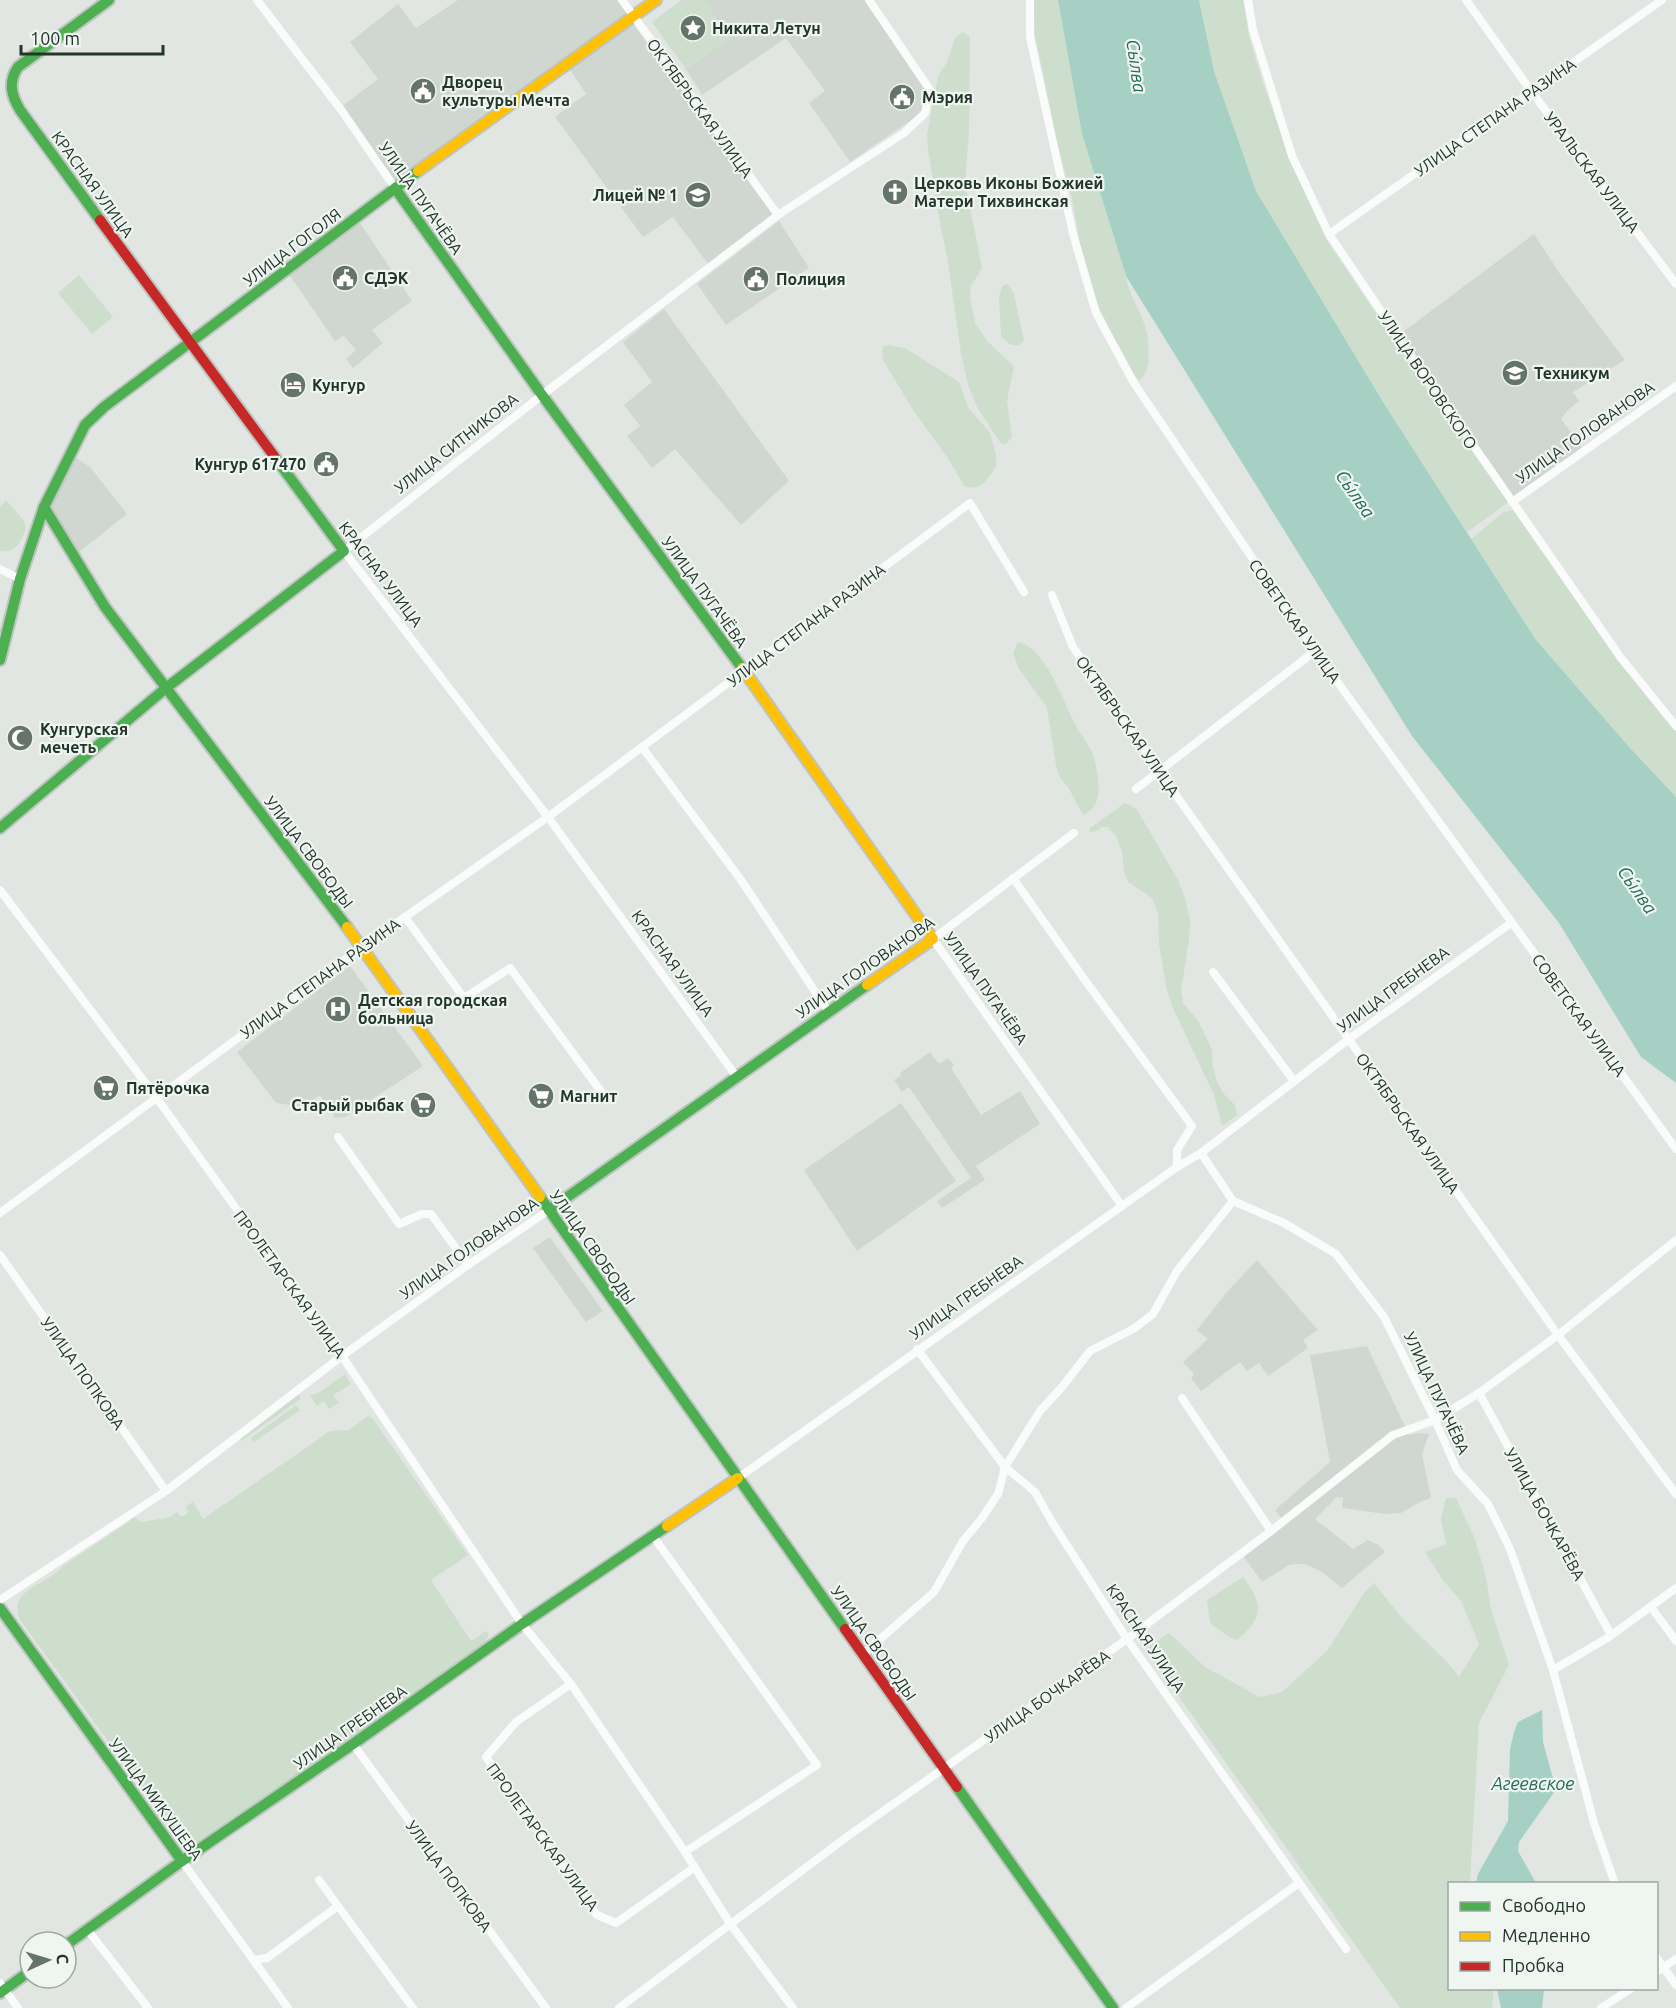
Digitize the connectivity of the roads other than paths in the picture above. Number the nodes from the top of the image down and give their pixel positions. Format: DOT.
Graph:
graph roads {
  1 [pos="109,0"];
  2 [pos="257,0"];
  3 [pos="622,0"];
  4 [pos="656,0"];
  5 [pos="869,0"];
  6 [pos="1030,0"];
  7 [pos="1248,0"];
  8 [pos="1466,0"];
  9 [pos="1662,0"];
  10 [pos="634,16"];
  11 [pos="1531,91"];
  12 [pos="395,188"];
  13 [pos="778,215"];
  14 [pos="1329,234"];
  15 [pos="1676,284"];
  16 [pos="189,342"];
  17 [pos="1676,386"];
  18 [pos="542,395"];
  19 [pos="1512,502"];
  20 [pos="44,507"];
  21 [pos="344,551"];
  22 [pos="0,569"];
  23 [pos="20,579"];
  24 [pos="1024,592"];
  25 [pos="1052,596"];
  26 [pos="1315,651"];
  27 [pos="0,660"];
  28 [pos="744,671"];
  29 [pos="166,688"];
  30 [pos="1676,726"];
  31 [pos="642,747"];
  32 [pos="1159,771"];
  33 [pos="1137,789"];
  34 [pos="548,817"];
  35 [pos="0,828"];
  36 [pos="1074,833"];
  37 [pos="1013,878"];
  38 [pos="0,890"];
  39 [pos="405,917"];
  40 [pos="1511,923"];
  41 [pos="933,939"];
  42 [pos="362,947"];
  43 [pos="1213,972"];
  44 [pos="828,1011"];
  45 [pos="1349,1039"];
  46 [pos="736,1076"];
  47 [pos="1294,1081"];
  48 [pos="603,1094"];
  49 [pos="156,1097"];
  50 [pos="338,1137"];
  51 [pos="1676,1149"];
  52 [pos="1201,1153"];
  53 [pos="1176,1167"];
  54 [pos="1233,1201"];
  55 [pos="1122,1206"];
  56 [pos="549,1210"];
  57 [pos="0,1213"];
  58 [pos="1676,1240"];
  59 [pos="0,1255"];
  60 [pos="468,1265"];
  61 [pos="1558,1335"];
  62 [pos="917,1349"];
  63 [pos="342,1356"];
  64 [pos="1479,1394"];
  65 [pos="1182,1398"];
  66 [pos="1435,1420"];
  67 [pos="1005,1467"];
  68 [pos="738,1478"];
  69 [pos="166,1491"];
  70 [pos="1676,1494"];
  71 [pos="1271,1531"];
  72 [pos="653,1536"];
  73 [pos="1676,1588"];
  74 [pos="0,1600"];
  75 [pos="1651,1607"];
  76 [pos="0,1608"];
  77 [pos="522,1624"];
  78 [pos="1611,1635"];
  79 [pos="1127,1639"];
  80 [pos="1676,1641"];
  81 [pos="863,1654"];
  82 [pos="1553,1670"];
  83 [pos="571,1684"];
  84 [pos="353,1744"];
  85 [pos="944,1768"];
  86 [pos="685,1852"];
  87 [pos="182,1861"];
  88 [pos="695,1867"];
  89 [pos="319,1880"];
  90 [pos="1614,1882"];
  91 [pos="1299,1883"];
  92 [pos="338,1906"];
  93 [pos="731,1925"];
  94 [pos="87,1929"];
  95 [pos="78,1936"];
  96 [pos="1346,1949"];
  97 [pos="1676,1959"];
  98 [pos="253,1960"];
  99 [pos="1660,1970"];
  100 [pos="18,1979"];
  101 [pos="1676,1985"];
  102 [pos="2,1989"];
  103 [pos="1630,1990"];
  104 [pos="18,2008"];
  105 [pos="148,2008"];
  106 [pos="288,2008"];
  107 [pos="413,2008"];
  108 [pos="546,2008"];
  109 [pos="620,2008"];
  110 [pos="793,2008"];
  111 [pos="1113,2008"];
  112 [pos="1126,2008"];
  113 [pos="1601,2008"];
  1 -- 16 [label="street, КРАСНАЯ УЛИЦА"];
  2 -- 12 [label="street, УЛИЦА ПУГАЧЁВА"];
  3 -- 10 [label="street, ОКТЯБРЬСКАЯ УЛИЦА"];
  4 -- 10 [label="street, УЛИЦА ГОГОЛЯ"];
  5 -- 13 [label="street, УЛИЦА СИТНИКОВА"];
  6 -- 26 [label="street, СОВЕТСКАЯ УЛИЦА"];
  7 -- 14 [label="street, УЛИЦА ВОРОВСКОГО"];
  8 -- 11 [label="street, УРАЛЬСКАЯ УЛИЦА"];
  9 -- 11 [label="street, УЛИЦА СТЕПАНА РАЗИНА"];
  10 -- 12 [label="street, УЛИЦА ГОГОЛЯ"];
  10 -- 13 [label="street, ОКТЯБРЬСКАЯ УЛИЦА"];
  11 -- 14 [label="street, УЛИЦА СТЕПАНА РАЗИНА"];
  11 -- 15 [label="street, УРАЛЬСКАЯ УЛИЦА"];
  12 -- 16 [label="street, УЛИЦА ГОГОЛЯ"];
  12 -- 18 [label="street, УЛИЦА ПУГАЧЁВА"];
  13 -- 18 [label="street, УЛИЦА СИТНИКОВА"];
  14 -- 19 [label="street, УЛИЦА ВОРОВСКОГО"];
  16 -- 20 [label="street, УЛИЦА ГОГОЛЯ"];
  16 -- 21 [label="street, КРАСНАЯ УЛИЦА"];
  17 -- 19 [label="street, УЛИЦА ГОЛОВАНОВА"];
  18 -- 21 [label="street, УЛИЦА СИТНИКОВА"];
  18 -- 28 [label="street, УЛИЦА ПУГАЧЁВА"];
  19 -- 30 [label="street, УЛИЦА ВОРОВСКОГО"];
  20 -- 23 [label="street, УЛИЦА ГОГОЛЯ"];
  20 -- 29 [label="street, УЛИЦА СВОБОДЫ"];
  21 -- 29 [label="street, УЛИЦА СИТНИКОВА"];
  21 -- 34 [label="street, КРАСНАЯ УЛИЦА"];
  22 -- 23 [label="street"];
  23 -- 27 [label="street, УЛИЦА ГОГОЛЯ"];
  24 -- 28 [label="street, УЛИЦА СТЕПАНА РАЗИНА"];
  25 -- 32 [label="street, ОКТЯБРЬСКАЯ УЛИЦА"];
  26 -- 32 [label="street"];
  26 -- 40 [label="street, СОВЕТСКАЯ УЛИЦА"];
  28 -- 31 [label="street, УЛИЦА СТЕПАНА РАЗИНА"];
  28 -- 41 [label="street, УЛИЦА ПУГАЧЁВА"];
  29 -- 35 [label="street, УЛИЦА СИТНИКОВА"];
  29 -- 42 [label="street, УЛИЦА СВОБОДЫ"];
  31 -- 34 [label="street, УЛИЦА СТЕПАНА РАЗИНА"];
  31 -- 44 [label="street"];
  32 -- 33 [label="street"];
  32 -- 45 [label="street, ОКТЯБРЬСКАЯ УЛИЦА"];
  34 -- 39 [label="street, УЛИЦА СТЕПАНА РАЗИНА"];
  34 -- 46 [label="street, КРАСНАЯ УЛИЦА"];
  36 -- 37 [label="street, УЛИЦА ГОЛОВАНОВА"];
  37 -- 41 [label="street, УЛИЦА ГОЛОВАНОВА"];
  37 -- 53 [label="street"];
  38 -- 49 [label="street, ПРОЛЕТАРСКАЯ УЛИЦА"];
  39 -- 42 [label="street, УЛИЦА СТЕПАНА РАЗИНА"];
  39 -- 48 [label="street"];
  40 -- 45 [label="street, УЛИЦА ГРЕБНЕВА"];
  40 -- 51 [label="street, СОВЕТСКАЯ УЛИЦА"];
  41 -- 44 [label="street, УЛИЦА ГОЛОВАНОВА"];
  41 -- 55 [label="street, УЛИЦА ПУГАЧЁВА"];
  42 -- 49 [label="street, УЛИЦА СТЕПАНА РАЗИНА"];
  42 -- 56 [label="street, УЛИЦА СВОБОДЫ"];
  43 -- 47 [label="street"];
  44 -- 46 [label="street, УЛИЦА ГОЛОВАНОВА"];
  45 -- 47 [label="street, УЛИЦА ГРЕБНЕВА"];
  45 -- 61 [label="street, ОКТЯБРЬСКАЯ УЛИЦА"];
  46 -- 56 [label="street, УЛИЦА ГОЛОВАНОВА"];
  47 -- 52 [label="street, УЛИЦА ГРЕБНЕВА"];
  49 -- 57 [label="street, УЛИЦА СТЕПАНА РАЗИНА"];
  49 -- 63 [label="street, ПРОЛЕТАРСКАЯ УЛИЦА"];
  50 -- 60 [label="street"];
  52 -- 53 [label="street, УЛИЦА ГРЕБНЕВА"];
  52 -- 54 [label="street"];
  53 -- 55 [label="street, УЛИЦА ГРЕБНЕВА"];
  54 -- 66 [label="street, УЛИЦА ПУГАЧЁВА"];
  54 -- 67 [label="street"];
  55 -- 62 [label="street, УЛИЦА ГРЕБНЕВА"];
  56 -- 60 [label="street, УЛИЦА ГОЛОВАНОВА"];
  56 -- 68 [label="street, УЛИЦА СВОБОДЫ"];
  58 -- 61 [label="street, УЛИЦА БОЧКАРЁВА"];
  59 -- 69 [label="street, УЛИЦА ПОПКОВА"];
  60 -- 63 [label="street, УЛИЦА ГОЛОВАНОВА"];
  61 -- 64 [label="street, УЛИЦА БОЧКАРЁВА"];
  61 -- 70 [label="street, ОКТЯБРЬСКАЯ УЛИЦА"];
  62 -- 67 [label="street, КРАСНАЯ УЛИЦА"];
  62 -- 68 [label="street, УЛИЦА ГРЕБНЕВА"];
  63 -- 69 [label="street, УЛИЦА ГОЛОВАНОВА"];
  63 -- 77 [label="street, ПРОЛЕТАРСКАЯ УЛИЦА"];
  64 -- 66 [label="street, УЛИЦА БОЧКАРЁВА"];
  64 -- 78 [label="street, УЛИЦА БОЧКАРЁВА"];
  65 -- 71 [label="street"];
  66 -- 71 [label="street, УЛИЦА БОЧКАРЁВА"];
  66 -- 82 [label="street, УЛИЦА ПУГАЧЁВА"];
  67 -- 79 [label="street, КРАСНАЯ УЛИЦА"];
  67 -- 81 [label="street"];
  68 -- 72 [label="street, УЛИЦА ГРЕБНЕВА"];
  68 -- 81 [label="street, УЛИЦА СВОБОДЫ"];
  69 -- 74 [label="street, УЛИЦА ГОЛОВАНОВА"];
  71 -- 79 [label="street, УЛИЦА БОЧКАРЁВА"];
  72 -- 77 [label="street, УЛИЦА ГРЕБНЕВА"];
  72 -- 86 [label="street"];
  73 -- 75 [label="street"];
  75 -- 78 [label="street"];
  75 -- 80 [label="street"];
  76 -- 87 [label="street, УЛИЦА МИКУШЕВА"];
  77 -- 83 [label="street, ПРОЛЕТАРСКАЯ УЛИЦА"];
  77 -- 84 [label="street, УЛИЦА ГРЕБНЕВА"];
  78 -- 82 [label="street"];
  79 -- 85 [label="street, УЛИЦА БОЧКАРЁВА"];
  79 -- 91 [label="street, КРАСНАЯ УЛИЦА"];
  81 -- 85 [label="street, УЛИЦА СВОБОДЫ"];
  82 -- 90 [label="street, УЛИЦА ПУГАЧЁВА"];
  83 -- 86 [label="street, ПРОЛЕТАРСКАЯ УЛИЦА"];
  83 -- 88 [label="street, ПРОЛЕТАРСКАЯ УЛИЦА"];
  84 -- 87 [label="street, УЛИЦА ГРЕБНЕВА"];
  84 -- 108 [label="street, УЛИЦА ПОПКОВА"];
  85 -- 93 [label="street, УЛИЦА БОЧКАРЁВА"];
  85 -- 111 [label="street, УЛИЦА СВОБОДЫ"];
  86 -- 88 [label="street, ПРОЛЕТАРСКАЯ УЛИЦА"];
  87 -- 94 [label="street, УЛИЦА ГРЕБНЕВА"];
  87 -- 98 [label="street, УЛИЦА МИКУШЕВА"];
  88 -- 93 [label="street, ПРОЛЕТАРСКАЯ УЛИЦА"];
  89 -- 92 [label="street"];
  91 -- 96 [label="street, КРАСНАЯ УЛИЦА"];
  91 -- 112 [label="street"];
  92 -- 98 [label="street"];
  92 -- 107 [label="street"];
  93 -- 109 [label="street, УЛИЦА БОЧКАРЁВА"];
  93 -- 110 [label="street, ПРОЛЕТАРСКАЯ УЛИЦА"];
  94 -- 95 [label="street, УЛИЦА ГРЕБНЕВА"];
  94 -- 105 [label="street"];
  97 -- 99 [label="street"];
  98 -- 106 [label="street, УЛИЦА МИКУШЕВА"];
  99 -- 101 [label="street"];
  100 -- 102 [label="street"];
  102 -- 104 [label="street"];
  103 -- 113 [label="street"];
}
